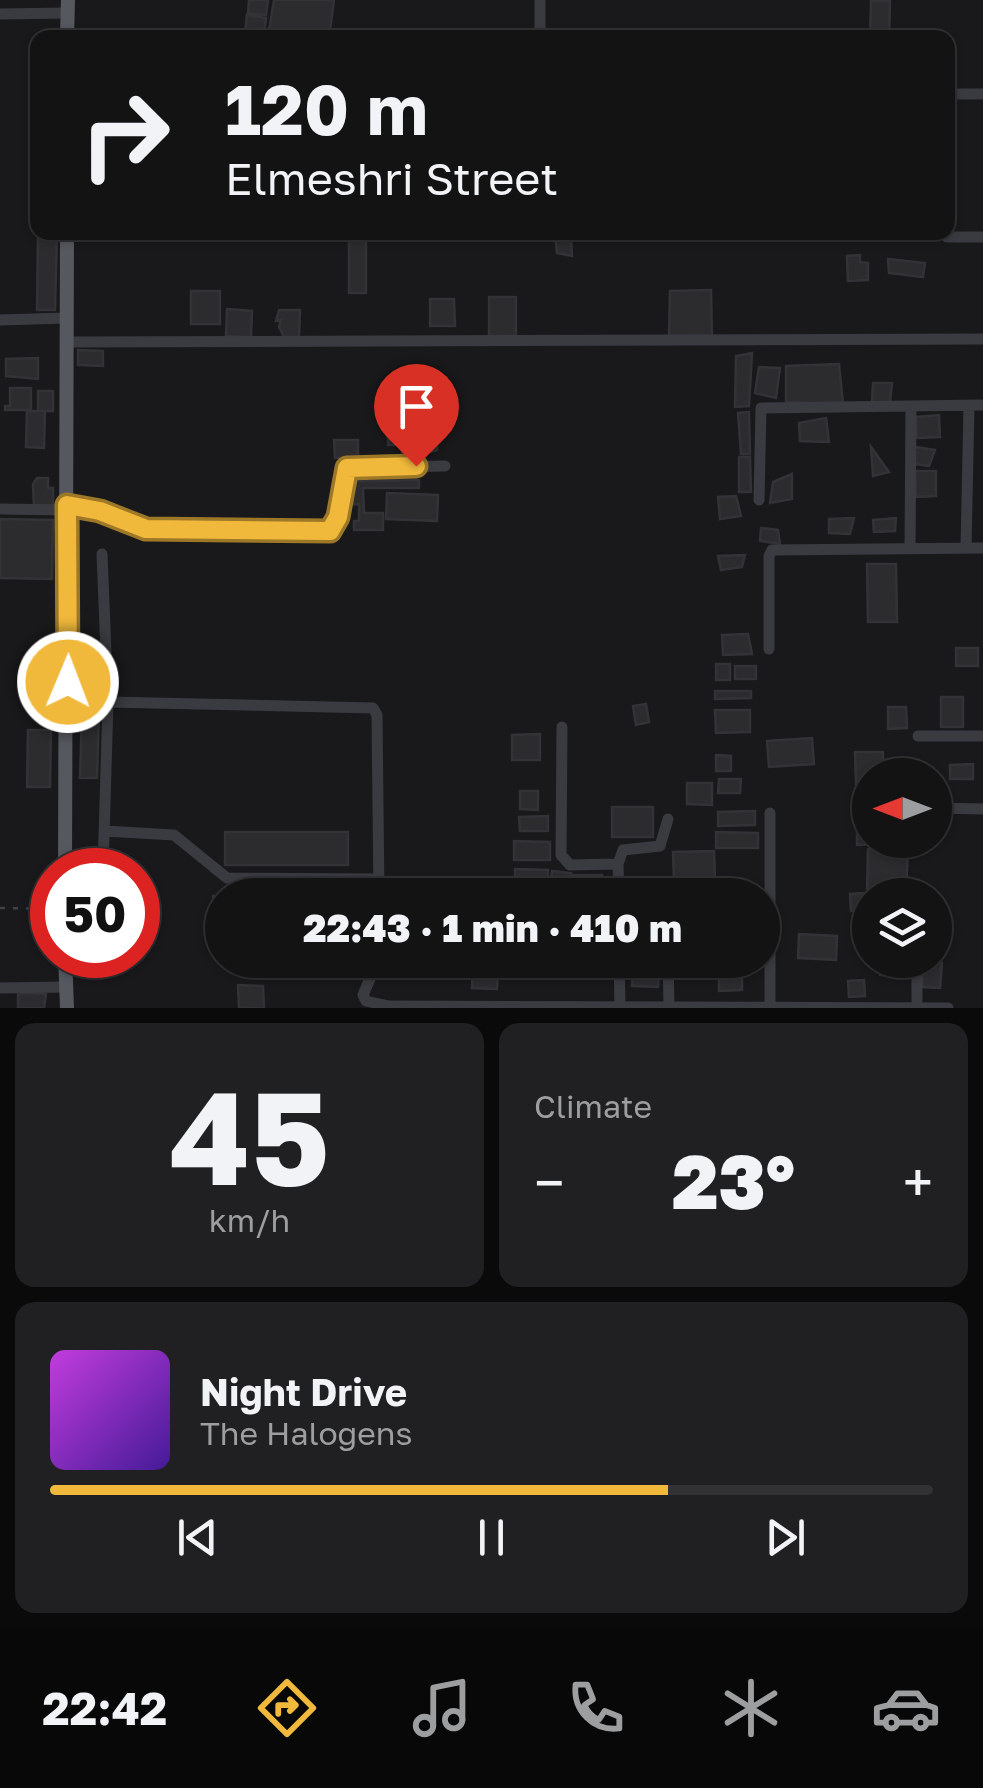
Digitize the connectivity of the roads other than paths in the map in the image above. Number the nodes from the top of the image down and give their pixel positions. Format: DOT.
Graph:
graph roads {
  1 [pos="540,0"];
  2 [pos="68,6"];
  3 [pos="0,14"];
  4 [pos="540,30"];
  5 [pos="955,94"];
  6 [pos="983,94"];
  7 [pos="955,237"];
  8 [pos="983,237"];
  9 [pos="67,240"];
  10 [pos="66,318"];
  11 [pos="0,320"];
  12 [pos="983,339"];
  13 [pos="66,342"];
  14 [pos="969,405"];
  15 [pos="983,405"];
  16 [pos="911,406"];
  17 [pos="446,466"];
  18 [pos="759,500"];
  19 [pos="0,508"];
  20 [pos="67,508"];
  21 [pos="910,548"];
  22 [pos="966,548"];
  23 [pos="983,548"];
  24 [pos="102,554"];
  25 [pos="769,649"];
  26 [pos="108,702"];
  27 [pos="562,727"];
  28 [pos="918,736"];
  29 [pos="983,736"];
  30 [pos="952,808"];
  31 [pos="983,809"];
  32 [pos="770,814"];
  33 [pos="668,818"];
  34 [pos="105,831"];
  35 [pos="65,848"];
  36 [pos="104,848"];
  37 [pos="618,864"];
  38 [pos="227,878"];
  39 [pos="379,878"];
  40 [pos="618,878"];
  41 [pos="66,978"];
  42 [pos="370,978"];
  43 [pos="620,978"];
  44 [pos="668,978"];
  45 [pos="916,978"];
  46 [pos="66,987"];
  47 [pos="0,988"];
  48 [pos="620,1005"];
  49 [pos="669,1005"];
  50 [pos="645,1006"];
  51 [pos="770,1006"];
  52 [pos="698,1007"];
  53 [pos="67,1008"];
  54 [pos="897,1008"];
  55 [pos="917,1008"];
  56 [pos="948,1008"];
  1 -- 4 [label="street"];
  2 -- 3 [label="street"];
  5 -- 6 [label="street"];
  7 -- 8 [label="street"];
  9 -- 10 [label="main road"];
  10 -- 11 [label="street"];
  10 -- 13 [label="main road"];
  12 -- 13 [label="street"];
  13 -- 20 [label="main road"];
  14 -- 15 [label="street"];
  14 -- 16 [label="street"];
  14 -- 22 [label="street"];
  16 -- 18 [label="street"];
  16 -- 21 [label="street"];
  17 -- 20 [label="street"];
  19 -- 20 [label="street"];
  20 -- 35 [label="main road"];
  21 -- 22 [label="street"];
  21 -- 25 [label="street"];
  22 -- 23 [label="street"];
  24 -- 26 [label="street"];
  26 -- 34 [label="street"];
  26 -- 39 [label="street"];
  27 -- 37 [label="street"];
  28 -- 29 [label="street"];
  30 -- 31 [label="street"];
  32 -- 51 [label="street"];
  33 -- 37 [label="street"];
  34 -- 36 [label="street"];
  34 -- 38 [label="street"];
  37 -- 40 [label="street"];
  41 -- 46 [label="main road"];
  42 -- 48 [label="street"];
  43 -- 48 [label="street"];
  44 -- 49 [label="street"];
  45 -- 55 [label="street"];
  46 -- 47 [label="street"];
  46 -- 53 [label="main road"];
  48 -- 50 [label="street"];
  49 -- 50 [label="street"];
  49 -- 52 [label="street"];
  51 -- 52 [label="street"];
  51 -- 54 [label="street"];
  54 -- 55 [label="street"];
  55 -- 56 [label="street"];
}
